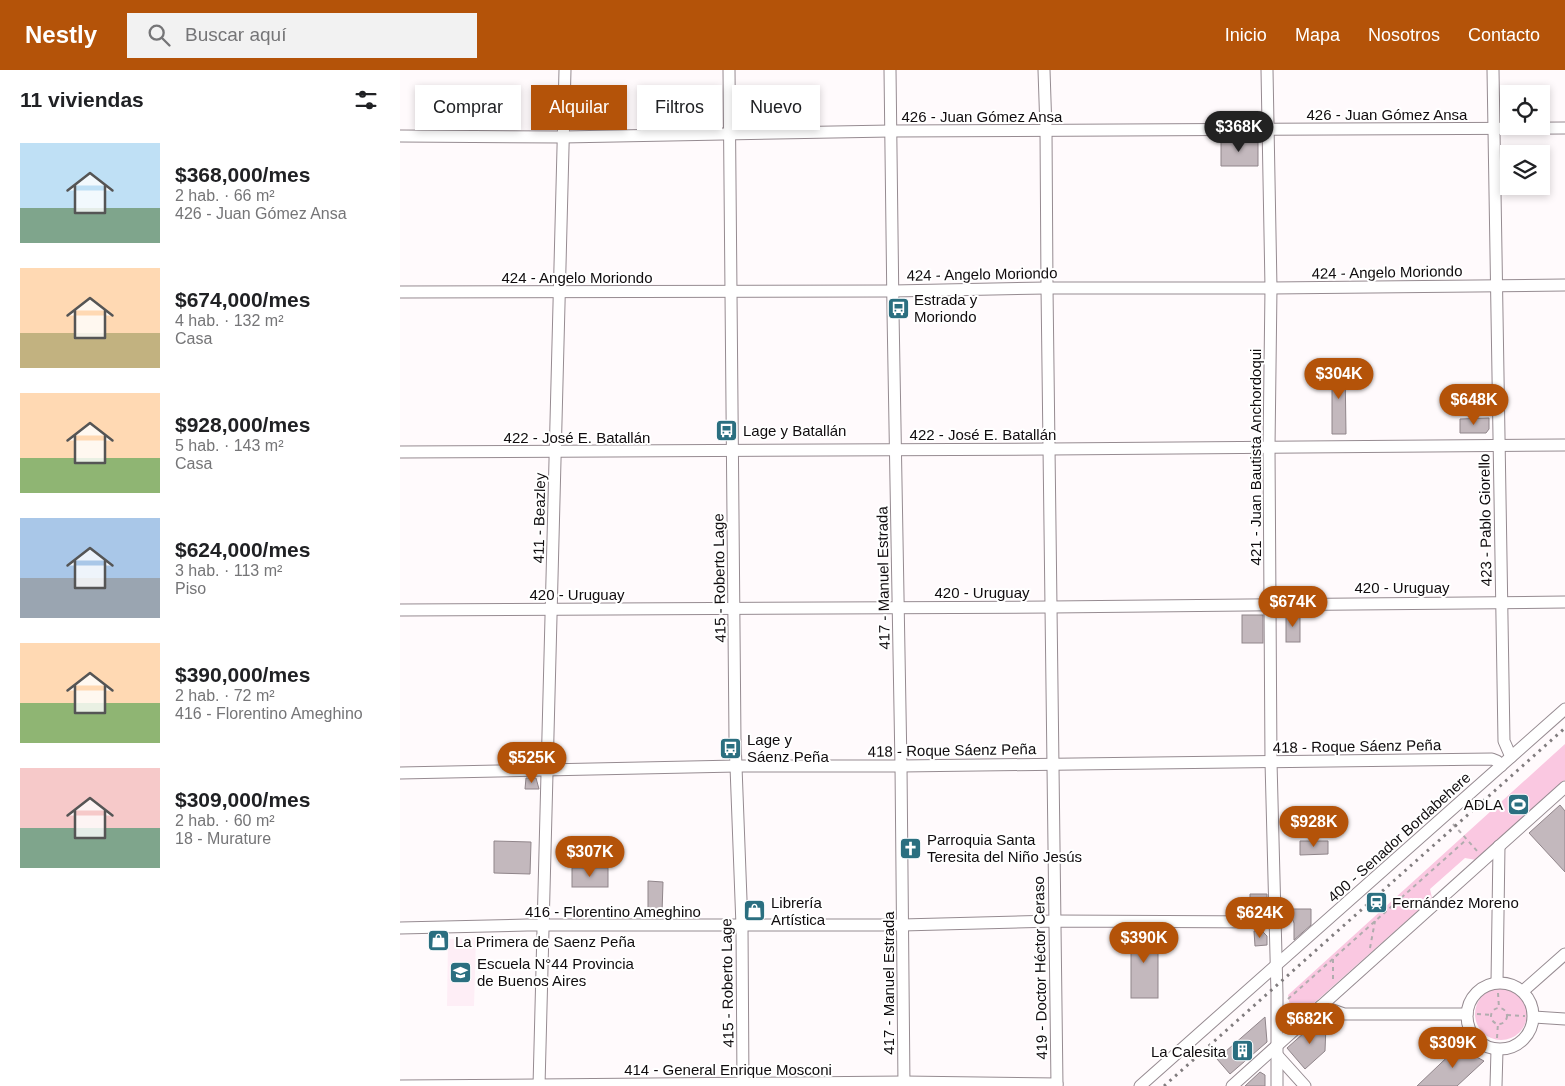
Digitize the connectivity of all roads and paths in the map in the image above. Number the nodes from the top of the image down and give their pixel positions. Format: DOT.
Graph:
graph roads {
  1 [pos="565,70"];
  2 [pos="729,70"];
  3 [pos="890,70"];
  4 [pos="1044,70"];
  5 [pos="1267,70"];
  6 [pos="1493,70"];
  7 [pos="1494,128"];
  8 [pos="1565,128"];
  9 [pos="1046,130"];
  10 [pos="1268,130"];
  11 [pos="891,131"];
  12 [pos="730,135"];
  13 [pos="400,136"];
  14 [pos="563,137"];
  15 [pos="1565,285"];
  16 [pos="1496,286"];
  17 [pos="1047,288"];
  18 [pos="1271,288"];
  19 [pos="732,290"];
  20 [pos="893,291"];
  21 [pos="400,292"];
  22 [pos="559,292"];
  23 [pos="1565,445"];
  24 [pos="1499,446"];
  25 [pos="1269,447"];
  26 [pos="896,449"];
  27 [pos="1050,450"];
  28 [pos="733,451"];
  29 [pos="400,452"];
  30 [pos="555,452"];
  31 [pos="1501,602"];
  32 [pos="1565,602"];
  33 [pos="1271,604"];
  34 [pos="735,607"];
  35 [pos="898,607"];
  36 [pos="1051,607"];
  37 [pos="552,609"];
  38 [pos="400,610"];
  39 [pos="1565,709"];
  40 [pos="1511,757"];
  41 [pos="1270,762"];
  42 [pos="1054,764"];
  43 [pos="737,766"];
  44 [pos="901,766"];
  45 [pos="1501,766"];
  46 [pos="546,770"];
  47 [pos="400,773"];
  48 [pos="1565,787"];
  49 [pos="1452,822"];
  50 [pos="1467,839"];
  51 [pos="1499,846"];
  52 [pos="1485,859"];
  53 [pos="1054,921"];
  54 [pos="1376,921"];
  55 [pos="1275,922"];
  56 [pos="544,925"];
  57 [pos="902,925"];
  58 [pos="742,926"];
  59 [pos="400,928"];
  60 [pos="1370,947"];
  61 [pos="1565,954"];
  62 [pos="1333,959"];
  63 [pos="1276,966"];
  64 [pos="1497,982"];
  65 [pos="1523,991"];
  66 [pos="1334,994"];
  67 [pos="1322,1006"];
  68 [pos="1499,1008"];
  69 [pos="1277,1009"];
  70 [pos="1467,1014"];
  71 [pos="1492,1015"];
  72 [pos="1507,1015"];
  73 [pos="1534,1017"];
  74 [pos="1565,1019"];
  75 [pos="1498,1023"];
  76 [pos="1277,1050"];
  77 [pos="1497,1050"];
  78 [pos="904,1084"];
  79 [pos="743,1085"];
  80 [pos="1057,1085"];
  81 [pos="400,1086"];
  82 [pos="539,1086"];
  83 [pos="1140,1086"];
  84 [pos="1232,1086"];
  85 [pos="1277,1086"];
  86 [pos="1305,1086"];
  87 [pos="1496,1086"];
  1 -- 14 [label="street, 411 - Beazley"];
  2 -- 12 [label="street, 415 - Roberto Lage"];
  3 -- 11 [label="street, 417 - Manuel Estrada"];
  4 -- 9 [label="street, 419 - Doctor Héctor Ceraso"];
  5 -- 10 [label="street, 421 - Juan Bautista Anchordoqui"];
  6 -- 7 [label="street, 423 - Pablo Giorello"];
  7 -- 8 [label="street, 426 - Juan Gómez Ansa"];
  7 -- 10 [label="street, 426 - Juan Gómez Ansa"];
  7 -- 16 [label="street, 423 - Pablo Giorello"];
  9 -- 10 [label="street, 426 - Juan Gómez Ansa"];
  9 -- 11 [label="street, 426 - Juan Gómez Ansa"];
  9 -- 17 [label="street, 419 - Doctor Héctor Ceraso"];
  10 -- 18 [label="street, 421 - Juan Bautista Anchordoqui"];
  11 -- 12 [label="street, 426 - Juan Gómez Ansa"];
  11 -- 20 [label="street, 417 - Manuel Estrada"];
  12 -- 14 [label="street, 426 - Juan Gómez Ansa"];
  12 -- 19 [label="street, 415 - Roberto Lage"];
  13 -- 14 [label="street, 426 - Juan Gómez Ansa"];
  14 -- 22 [label="street, 411 - Beazley"];
  15 -- 16 [label="street, 424 - Angelo Moriondo"];
  16 -- 18 [label="street, 424 - Angelo Moriondo"];
  16 -- 24 [label="street, 423 - Pablo Giorello"];
  17 -- 18 [label="street, 424 - Angelo Moriondo"];
  17 -- 20 [label="street, 424 - Angelo Moriondo"];
  17 -- 27 [label="street, 419 - Doctor Héctor Ceraso"];
  18 -- 25 [label="street, 421 - Juan Bautista Anchordoqui"];
  19 -- 20 [label="street, 424 - Angelo Moriondo"];
  19 -- 22 [label="street, 424 - Angelo Moriondo"];
  19 -- 28 [label="street, 415 - Roberto Lage"];
  20 -- 26 [label="street, 417 - Manuel Estrada"];
  21 -- 22 [label="street, 424 - Angelo Moriondo"];
  22 -- 30 [label="street, 411 - Beazley"];
  23 -- 24 [label="street, 422 - José E. Batallán"];
  24 -- 25 [label="street, 422 - José E. Batallán"];
  24 -- 31 [label="street, 423 - Pablo Giorello"];
  25 -- 27 [label="street, 422 - José E. Batallán"];
  25 -- 33 [label="street, 421 - Juan Bautista Anchordoqui"];
  26 -- 27 [label="street, 422 - José E. Batallán"];
  26 -- 28 [label="street, 422 - José E. Batallán"];
  26 -- 35 [label="street, 417 - Manuel Estrada"];
  27 -- 36 [label="street, 419 - Doctor Héctor Ceraso"];
  28 -- 30 [label="street, 422 - José E. Batallán"];
  28 -- 34 [label="street, 415 - Roberto Lage"];
  29 -- 30 [label="street, 422 - José E. Batallán"];
  30 -- 37 [label="street, 411 - Beazley"];
  31 -- 32 [label="street, 420 - Uruguay"];
  31 -- 33 [label="street, 420 - Uruguay"];
  31 -- 40 [label="street, 423 - Pablo Giorello"];
  33 -- 36 [label="street, 420 - Uruguay"];
  33 -- 41 [label="street, 421 - Juan Bautista Anchordoqui"];
  34 -- 35 [label="street, 420 - Uruguay"];
  34 -- 37 [label="street, 420 - Uruguay"];
  34 -- 43 [label="street, 415 - Roberto Lage"];
  35 -- 36 [label="street, 420 - Uruguay"];
  35 -- 44 [label="street, 417 - Manuel Estrada"];
  36 -- 42 [label="street, 419 - Doctor Héctor Ceraso"];
  37 -- 38 [label="street, 420 - Uruguay"];
  37 -- 46 [label="street, 411 - Beazley"];
  39 -- 40 [label="street, 400 - Senador Bordabehere"];
  40 -- 45 [label="street, 400 - Senador Bordabehere"];
  41 -- 42 [label="street, 418 - Roque Sáenz Peña"];
  41 -- 45 [label="street, 418 - Roque Sáenz Peña"];
  41 -- 55 [label="street, 421 - Juan Bautista Anchordoqui"];
  42 -- 44 [label="street, 418 - Roque Sáenz Peña"];
  42 -- 53 [label="street, 419 - Doctor Héctor Ceraso"];
  43 -- 44 [label="street, 418 - Roque Sáenz Peña"];
  43 -- 46 [label="street, 418 - Roque Sáenz Peña"];
  43 -- 58 [label="street, 415 - Roberto Lage"];
  44 -- 57 [label="street, 417 - Manuel Estrada"];
  45 -- 63 [label="street, 400 - Senador Bordabehere"];
  46 -- 47 [label="street, 418 - Roque Sáenz Peña"];
  46 -- 56 [label="street, 411 - Beazley"];
  48 -- 51 [label="street"];
  49 -- 50 [label="path"];
  50 -- 52 [label="path"];
  50 -- 54 [label="path"];
  51 -- 52 [label="street"];
  51 -- 64 [label="street"];
  52 -- 66 [label="street"];
  53 -- 55 [label="street, 416 - Florentino Ameghino"];
  53 -- 57 [label="street, 416 - Florentino Ameghino"];
  53 -- 80 [label="street, 419 - Doctor Héctor Ceraso"];
  54 -- 60 [label="path"];
  54 -- 62 [label="path"];
  55 -- 63 [label="street, 421 - Juan Bautista Anchordoqui"];
  56 -- 58 [label="street, 416 - Florentino Ameghino"];
  56 -- 59 [label="street, 416 - Florentino Ameghino"];
  56 -- 82 [label="street, 411 - Beazley"];
  57 -- 58 [label="street, 416 - Florentino Ameghino"];
  57 -- 78 [label="street, 417 - Manuel Estrada"];
  58 -- 79 [label="street, 415 - Roberto Lage"];
  61 -- 65 [label="street"];
  62 -- 66 [label="path"];
  62 -- 69 [label="path"];
  63 -- 69 [label="street, 421 - Juan Bautista Anchordoqui"];
  63 -- 83 [label="street, 400 - Senador Bordabehere"];
  64 -- 65 [label="street"];
  64 -- 68 [label="path"];
  64 -- 70 [label="street"];
  65 -- 73 [label="street"];
  66 -- 67 [label="street"];
  67 -- 70 [label="street"];
  67 -- 76 [label="street"];
  68 -- 71 [label="path"];
  68 -- 72 [label="path"];
  69 -- 76 [label="street, 421 - Juan Bautista Anchordoqui"];
  70 -- 71 [label="path"];
  70 -- 77 [label="street"];
  71 -- 75 [label="path"];
  72 -- 73 [label="path"];
  72 -- 75 [label="path"];
  73 -- 74 [label="street"];
  73 -- 77 [label="street"];
  75 -- 77 [label="path"];
  76 -- 84 [label="street"];
  76 -- 85 [label="street, 421 - Juan Bautista Anchordoqui"];
  76 -- 86 [label="street"];
  77 -- 87 [label="street"];
  78 -- 79 [label="street, 414 - General Enrique Mosconi"];
  78 -- 80 [label="street, 414 - General Enrique Mosconi"];
  79 -- 82 [label="street, 414 - General Enrique Mosconi"];
  81 -- 82 [label="street, 414 - General Enrique Mosconi"];
}
